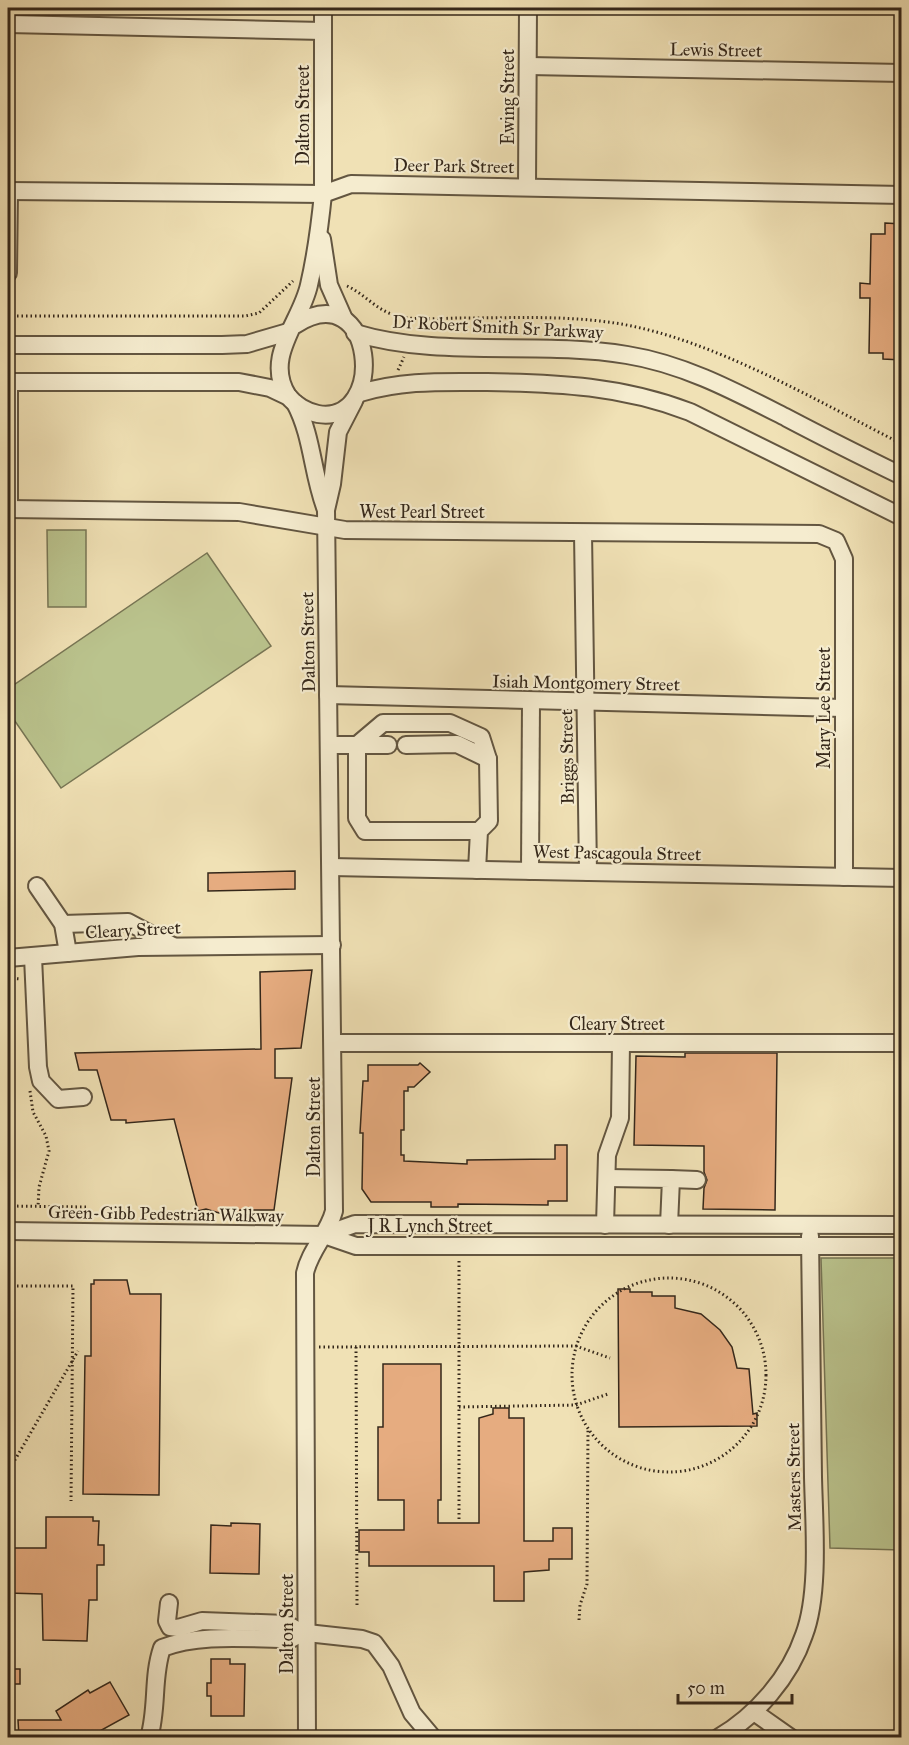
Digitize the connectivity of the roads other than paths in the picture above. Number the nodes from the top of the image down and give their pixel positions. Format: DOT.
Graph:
graph roads {
  1 [pos="323,8"];
  2 [pos="528,8"];
  3 [pos="8,24"];
  4 [pos="323,31"];
  5 [pos="529,66"];
  6 [pos="902,74"];
  7 [pos="527,186"];
  8 [pos="8,191"];
  9 [pos="323,194"];
  10 [pos="902,195"];
  11 [pos="320,223"];
  12 [pos="8,273"];
  13 [pos="344,319"];
  14 [pos="291,329"];
  15 [pos="356,333"];
  16 [pos="8,345"];
  17 [pos="8,381"];
  18 [pos="357,397"];
  19 [pos="292,400"];
  20 [pos="902,476"];
  21 [pos="8,509"];
  22 [pos="326,510"];
  23 [pos="902,517"];
  24 [pos="326,527"];
  25 [pos="584,532"];
  26 [pos="836,541"];
  27 [pos="328,695"];
  28 [pos="531,701"];
  29 [pos="586,703"];
  30 [pos="843,708"];
  31 [pos="388,744"];
  32 [pos="406,744"];
  33 [pos="329,745"];
  34 [pos="357,745"];
  35 [pos="488,759"];
  36 [pos="330,818"];
  37 [pos="357,818"];
  38 [pos="479,831"];
  39 [pos="331,867"];
  40 [pos="477,870"];
  41 [pos="530,871"];
  42 [pos="588,872"];
  43 [pos="844,877"];
  44 [pos="902,878"];
  45 [pos="37,886"];
  46 [pos="63,924"];
  47 [pos="332,945"];
  48 [pos="174,947"];
  49 [pos="68,953"];
  50 [pos="8,957"];
  51 [pos="33,957"];
  52 [pos="333,1043"];
  53 [pos="621,1043"];
  54 [pos="902,1043"];
  55 [pos="83,1097"];
  56 [pos="607,1178"];
  57 [pos="671,1179"];
  58 [pos="697,1180"];
  59 [pos="605,1225"];
  60 [pos="669,1225"];
  61 [pos="810,1225"];
  62 [pos="902,1225"];
  63 [pos="8,1231"];
  64 [pos="324,1235"];
  65 [pos="810,1246"];
  66 [pos="902,1246"];
  67 [pos="169,1603"];
  68 [pos="304,1633"];
  69 [pos="754,1712"];
  70 [pos="149,1737"];
  71 [pos="307,1737"];
  72 [pos="433,1737"];
  73 [pos="718,1737"];
  74 [pos="791,1737"];
  1 -- 4 [label="street, Dalton Street"];
  2 -- 5 [label="street, Ewing Street"];
  3 -- 4 [label="street"];
  4 -- 9 [label="street, Dalton Street"];
  5 -- 6 [label="street, Lewis Street"];
  5 -- 7 [label="street, Ewing Street"];
  7 -- 9 [label="street, Deer Park Street"];
  7 -- 10 [label="street, Deer Park Street"];
  8 -- 9 [label="street, Deer Park Street"];
  8 -- 12 [label="street"];
  9 -- 11 [label="street, Dalton Street"];
  11 -- 13 [label="street, Dalton Street"];
  11 -- 14 [label="street, Dalton Street"];
  13 -- 14 [label="street"];
  13 -- 15 [label="street"];
  14 -- 16 [label="street"];
  14 -- 19 [label="street"];
  15 -- 18 [label="street"];
  15 -- 20 [label="street, Dr Robert Smith Sr Parkway"];
  17 -- 19 [label="street"];
  17 -- 21 [label="street"];
  18 -- 19 [label="street"];
  18 -- 22 [label="street, Dalton Street"];
  18 -- 23 [label="street"];
  19 -- 22 [label="street, Dalton Street"];
  21 -- 24 [label="street, West Pearl Street"];
  22 -- 24 [label="street, Dalton Street"];
  24 -- 25 [label="street, West Pearl Street"];
  24 -- 27 [label="street, Dalton Street"];
  25 -- 26 [label="street, West Pearl Street"];
  25 -- 29 [label="street, Briggs Street"];
  26 -- 30 [label="street, Mary Lee Street"];
  27 -- 28 [label="street, Isiah Montgomery Street"];
  27 -- 33 [label="street, Dalton Street"];
  28 -- 29 [label="street, Isiah Montgomery Street"];
  28 -- 41 [label="street"];
  29 -- 30 [label="street, Isiah Montgomery Street"];
  29 -- 42 [label="street, Briggs Street"];
  30 -- 43 [label="street, Mary Lee Street"];
  31 -- 34 [label="street"];
  32 -- 35 [label="street"];
  33 -- 34 [label="street"];
  33 -- 36 [label="street, Dalton Street"];
  34 -- 35 [label="street"];
  34 -- 37 [label="street"];
  35 -- 38 [label="street"];
  36 -- 37 [label="street"];
  36 -- 39 [label="street, Dalton Street"];
  37 -- 38 [label="street"];
  38 -- 40 [label="street"];
  39 -- 40 [label="street, West Pascagoula Street"];
  39 -- 47 [label="street, Dalton Street"];
  40 -- 41 [label="street, West Pascagoula Street"];
  41 -- 42 [label="street, West Pascagoula Street"];
  42 -- 43 [label="street, West Pascagoula Street"];
  43 -- 44 [label="street, West Pascagoula Street"];
  45 -- 46 [label="street"];
  46 -- 48 [label="street"];
  46 -- 49 [label="street"];
  47 -- 48 [label="street, Cleary Street"];
  47 -- 52 [label="street, Dalton Street"];
  48 -- 49 [label="street, Cleary Street"];
  49 -- 51 [label="street, Cleary Street"];
  50 -- 51 [label="street, Cleary Street"];
  51 -- 55 [label="street"];
  52 -- 53 [label="street, Cleary Street"];
  52 -- 64 [label="street, Dalton Street"];
  53 -- 54 [label="street, Cleary Street"];
  53 -- 56 [label="street"];
  56 -- 57 [label="street"];
  56 -- 59 [label="street"];
  57 -- 58 [label="street"];
  57 -- 60 [label="street"];
  59 -- 60 [label="street, J R Lynch Street"];
  59 -- 64 [label="street, J R Lynch Street"];
  60 -- 61 [label="street, J R Lynch Street"];
  61 -- 62 [label="street, J R Lynch Street"];
  61 -- 65 [label="street, Masters Street"];
  63 -- 64 [label="street, Green-Gibb Pedestrian Walkway"];
  64 -- 65 [label="street, J R Lynch Street"];
  64 -- 68 [label="street, Dalton Street"];
  65 -- 66 [label="street, J R Lynch Street"];
  65 -- 69 [label="street, Masters Street"];
  67 -- 68 [label="street"];
  68 -- 70 [label="street"];
  68 -- 71 [label="street, Dalton Street"];
  68 -- 72 [label="street"];
  69 -- 73 [label="street, Masters Street"];
  69 -- 74 [label="street"];
}
